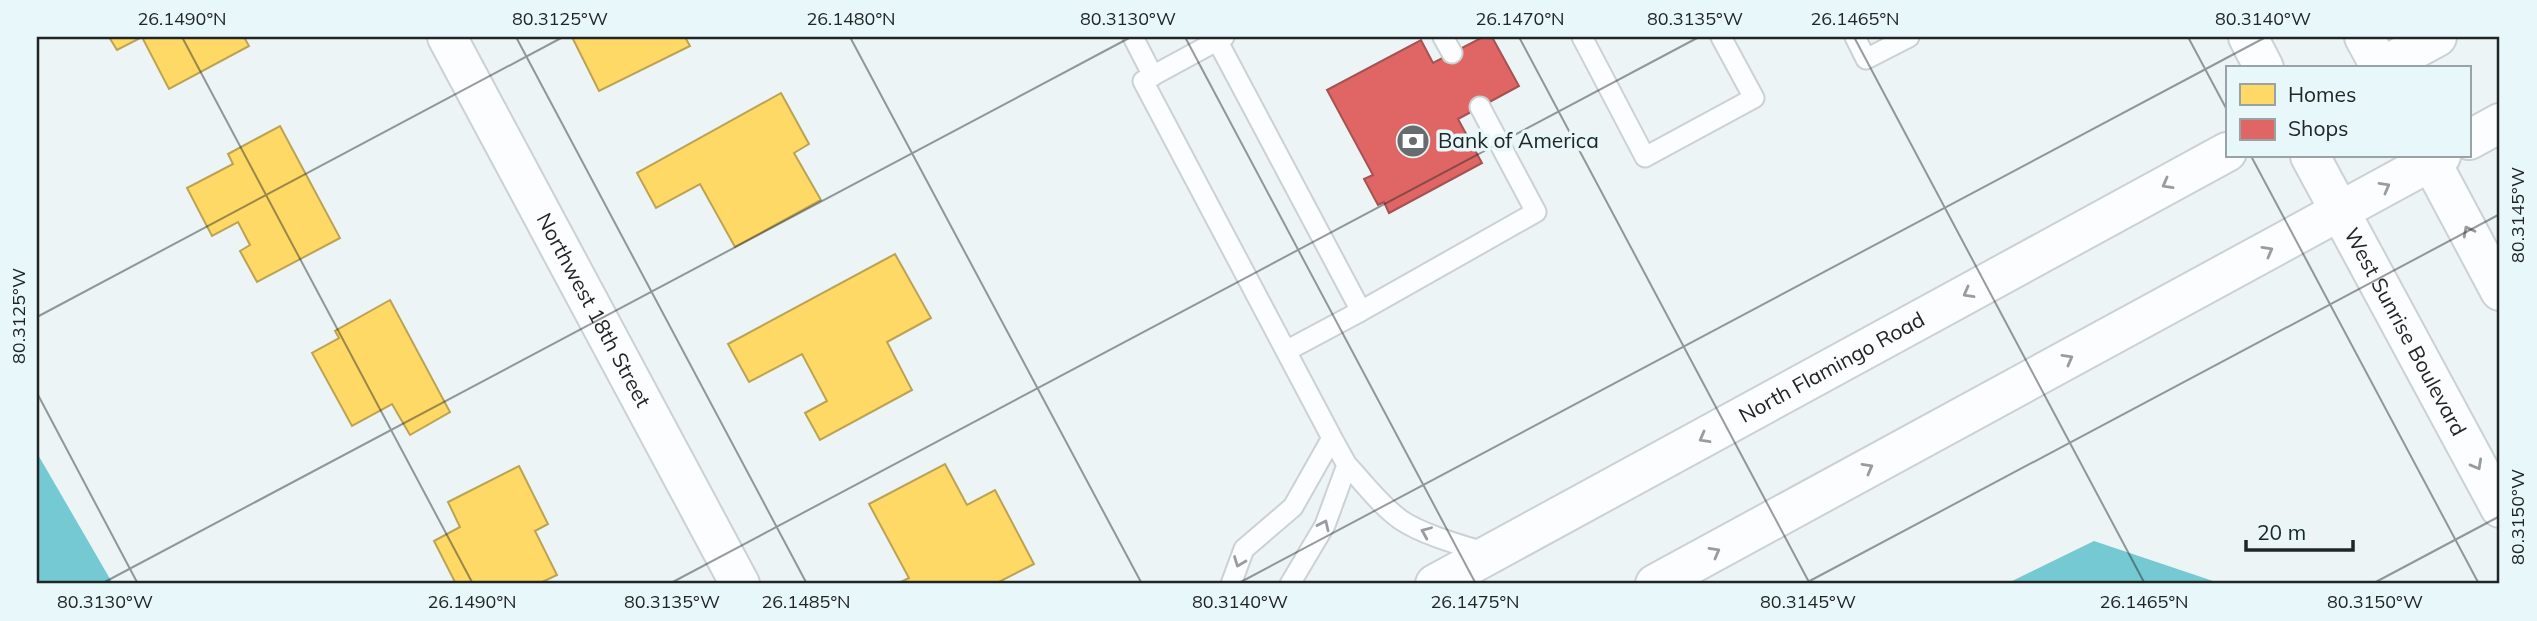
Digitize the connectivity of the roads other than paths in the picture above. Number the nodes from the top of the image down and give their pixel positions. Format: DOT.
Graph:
graph roads {
  1 [pos="447,37"];
  2 [pos="1133,37"];
  3 [pos="1582,37"];
  4 [pos="1721,37"];
  5 [pos="1855,37"];
  6 [pos="1909,37"];
  7 [pos="2248,37"];
  8 [pos="2364,37"];
  9 [pos="2437,37"];
  10 [pos="1221,38"];
  11 [pos="2263,66"];
  12 [pos="2379,66"];
  13 [pos="2384,66"];
  14 [pos="1153,76"];
  15 [pos="1480,107"];
  16 [pos="2500,123"];
  17 [pos="2470,139"];
  18 [pos="2226,153"];
  19 [pos="2311,158"];
  20 [pos="2433,158"];
  21 [pos="2339,212"];
  22 [pos="2500,291"];
  23 [pos="1361,311"];
  24 [pos="1286,351"];
  25 [pos="1332,438"];
  26 [pos="1347,465"];
  27 [pos="2500,508"];
  28 [pos="1491,554"];
  29 [pos="740,584"];
  30 [pos="1231,584"];
  31 [pos="1290,584"];
  32 [pos="1436,584"];
  33 [pos="1655,584"];
  1 -- 29 [label="main road, Northwest 18th Street"];
  2 -- 14 [label="lane"];
  3 -- 4 [label="lane"];
  5 -- 6 [label="lane"];
  7 -- 11 [label="main road"];
  8 -- 12 [label="main road"];
  9 -- 13 [label="main road"];
  10 -- 14 [label="lane"];
  10 -- 23 [label="lane"];
  14 -- 24 [label="lane"];
  15 -- 23 [label="lane"];
  16 -- 17 [label="main road"];
  18 -- 28 [label="main road, North Flamingo Road, one-way"];
  19 -- 21 [label="main road, West Sunrise Boulevard"];
  21 -- 20 [label="main road, one-way"];
  22 -- 20 [label="main road, one-way"];
  21 -- 27 [label="main road, West Sunrise Boulevard, one-way"];
  33 -- 21 [label="main road, one-way"];
  23 -- 24 [label="lane"];
  24 -- 25 [label="lane"];
  25 -- 26 [label="lane"];
  25 -- 30 [label="lane, one-way"];
  28 -- 26 [label="lane, one-way"];
  31 -- 26 [label="lane, one-way"];
  28 -- 32 [label="main road, North Flamingo Road"];
}
